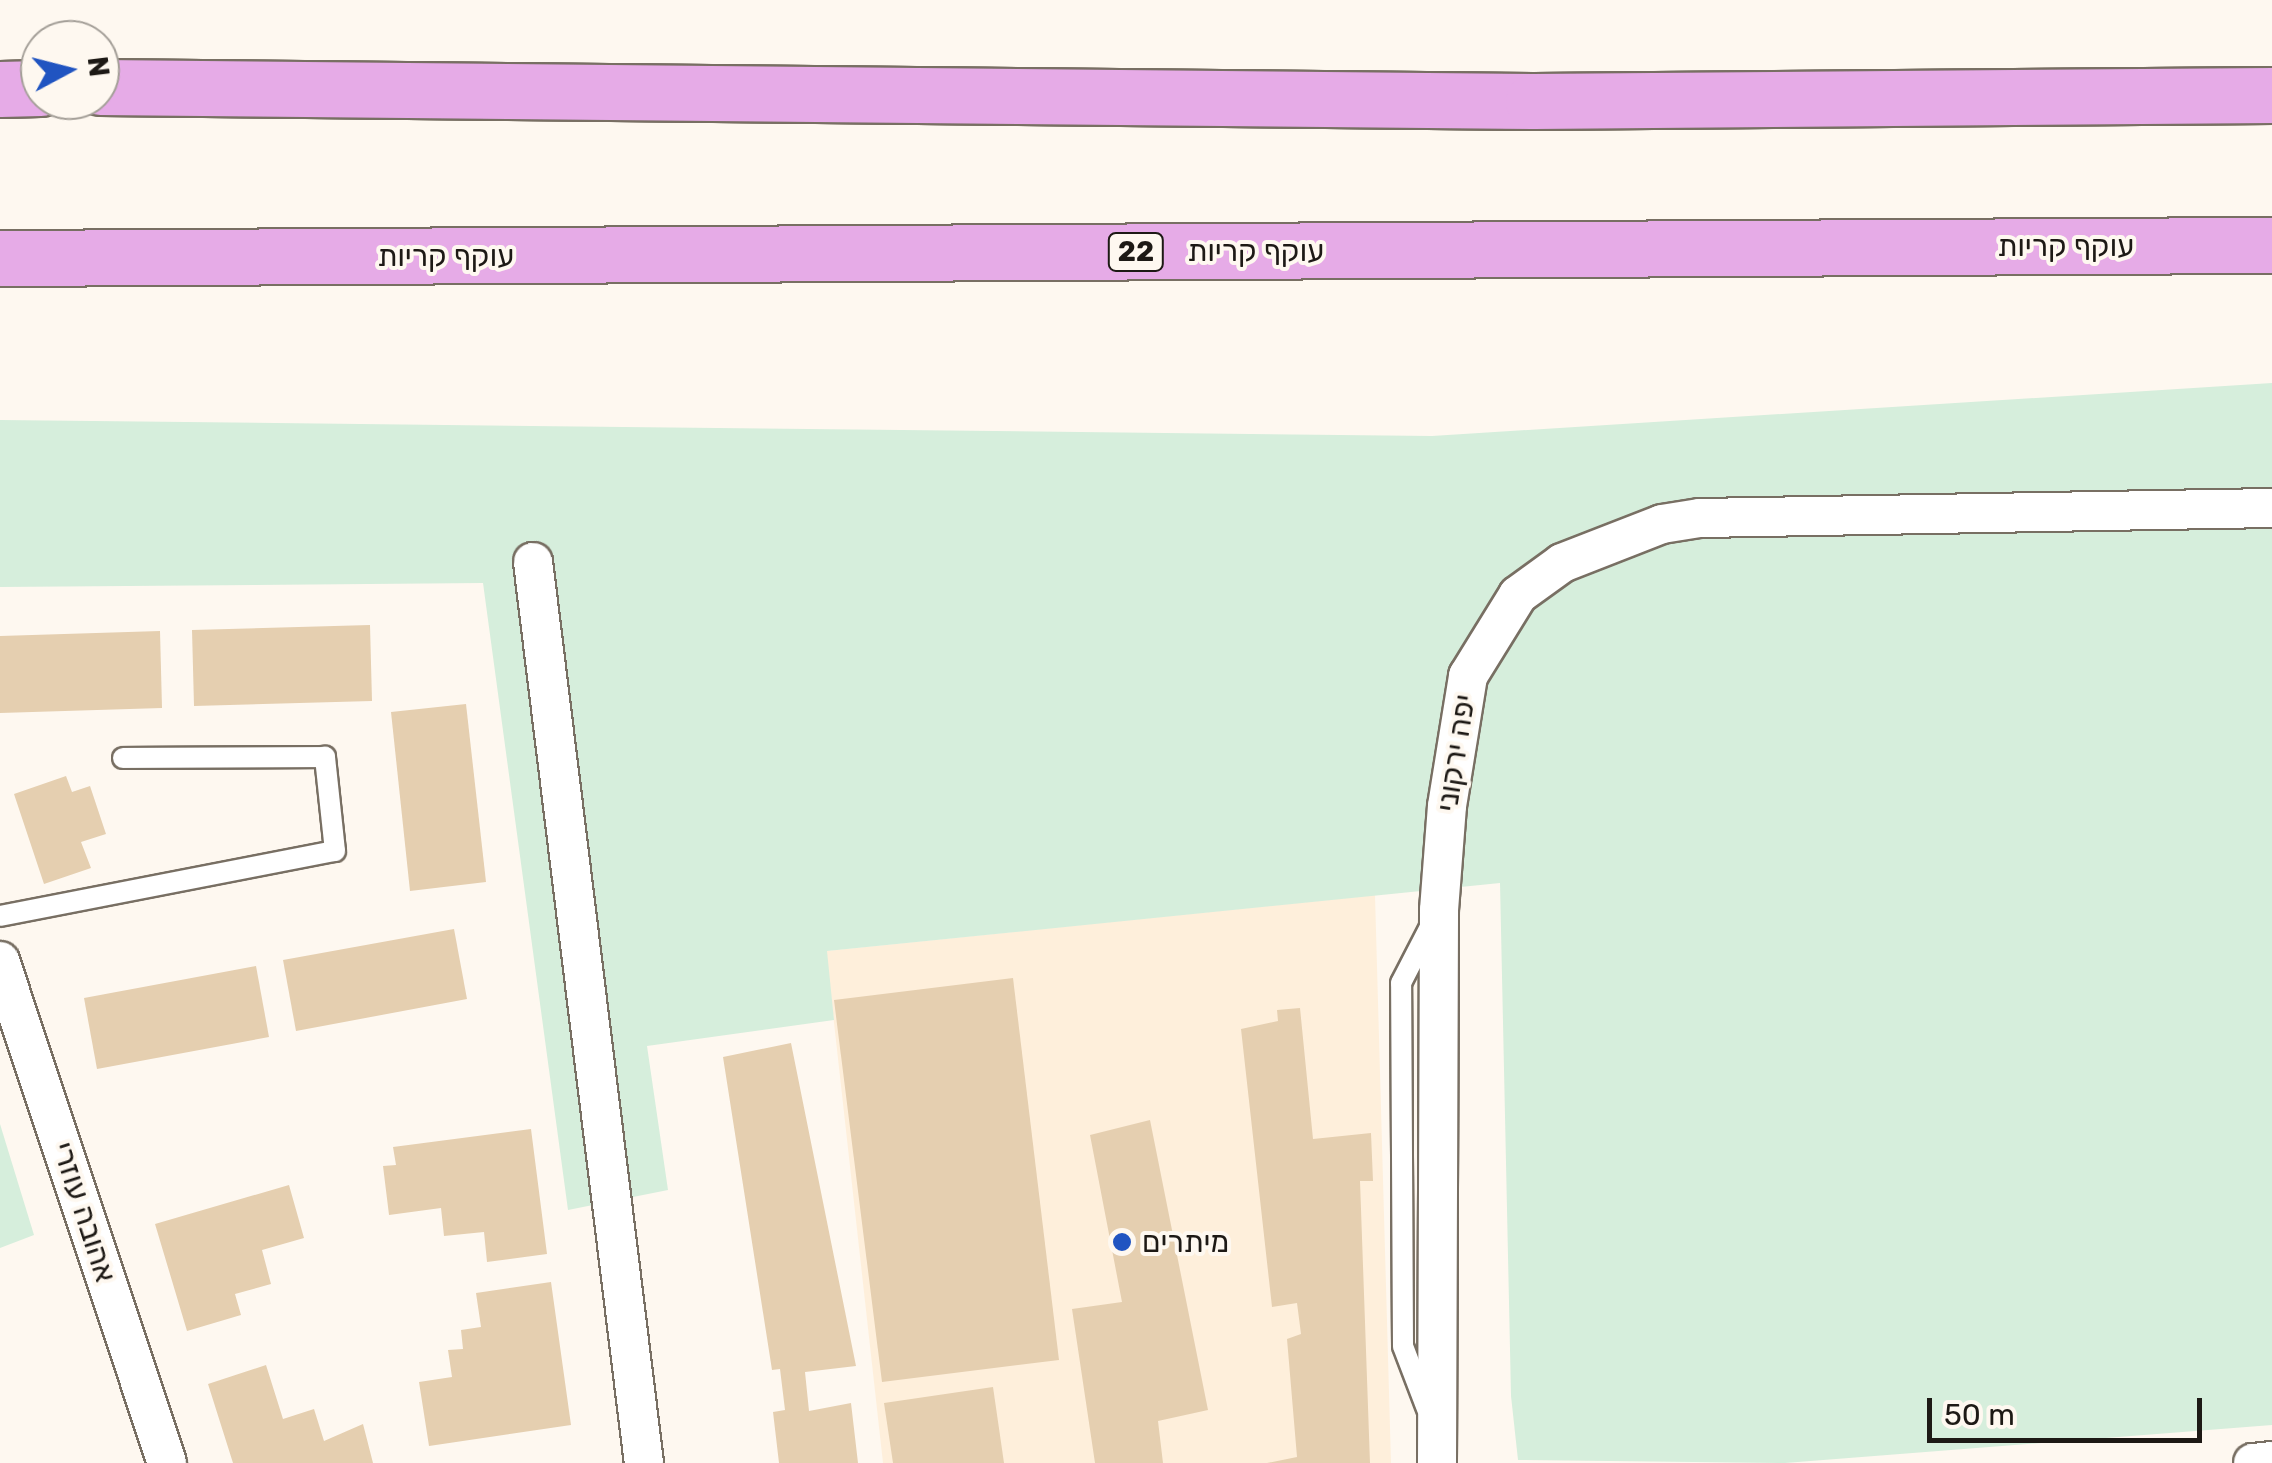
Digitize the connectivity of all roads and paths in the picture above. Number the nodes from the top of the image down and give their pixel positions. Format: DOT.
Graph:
graph roads {
  1 [pos="120,87"];
  2 [pos="2272,95"];
  3 [pos="2272,245"];
  4 [pos="0,258"];
  5 [pos="2272,508"];
  6 [pos="533,562"];
  7 [pos="123,758"];
  8 [pos="0,916"];
  9 [pos="0,961"];
  10 [pos="1439,1455"];
  11 [pos="2272,1461"];
  12 [pos="167,1463"];
  13 [pos="644,1463"];
  14 [pos="2254,1463"];
  1 -- 2 [label="highway"];
  3 -- 4 [label="highway, עוקף קריות / 22"];
  5 -- 10 [label="street, יפה ירקוני"];
  6 -- 13 [label="street"];
  7 -- 8 [label="lane"];
  9 -- 12 [label="street, אהובה עוזרי"];
  11 -- 14 [label="street"];
}
